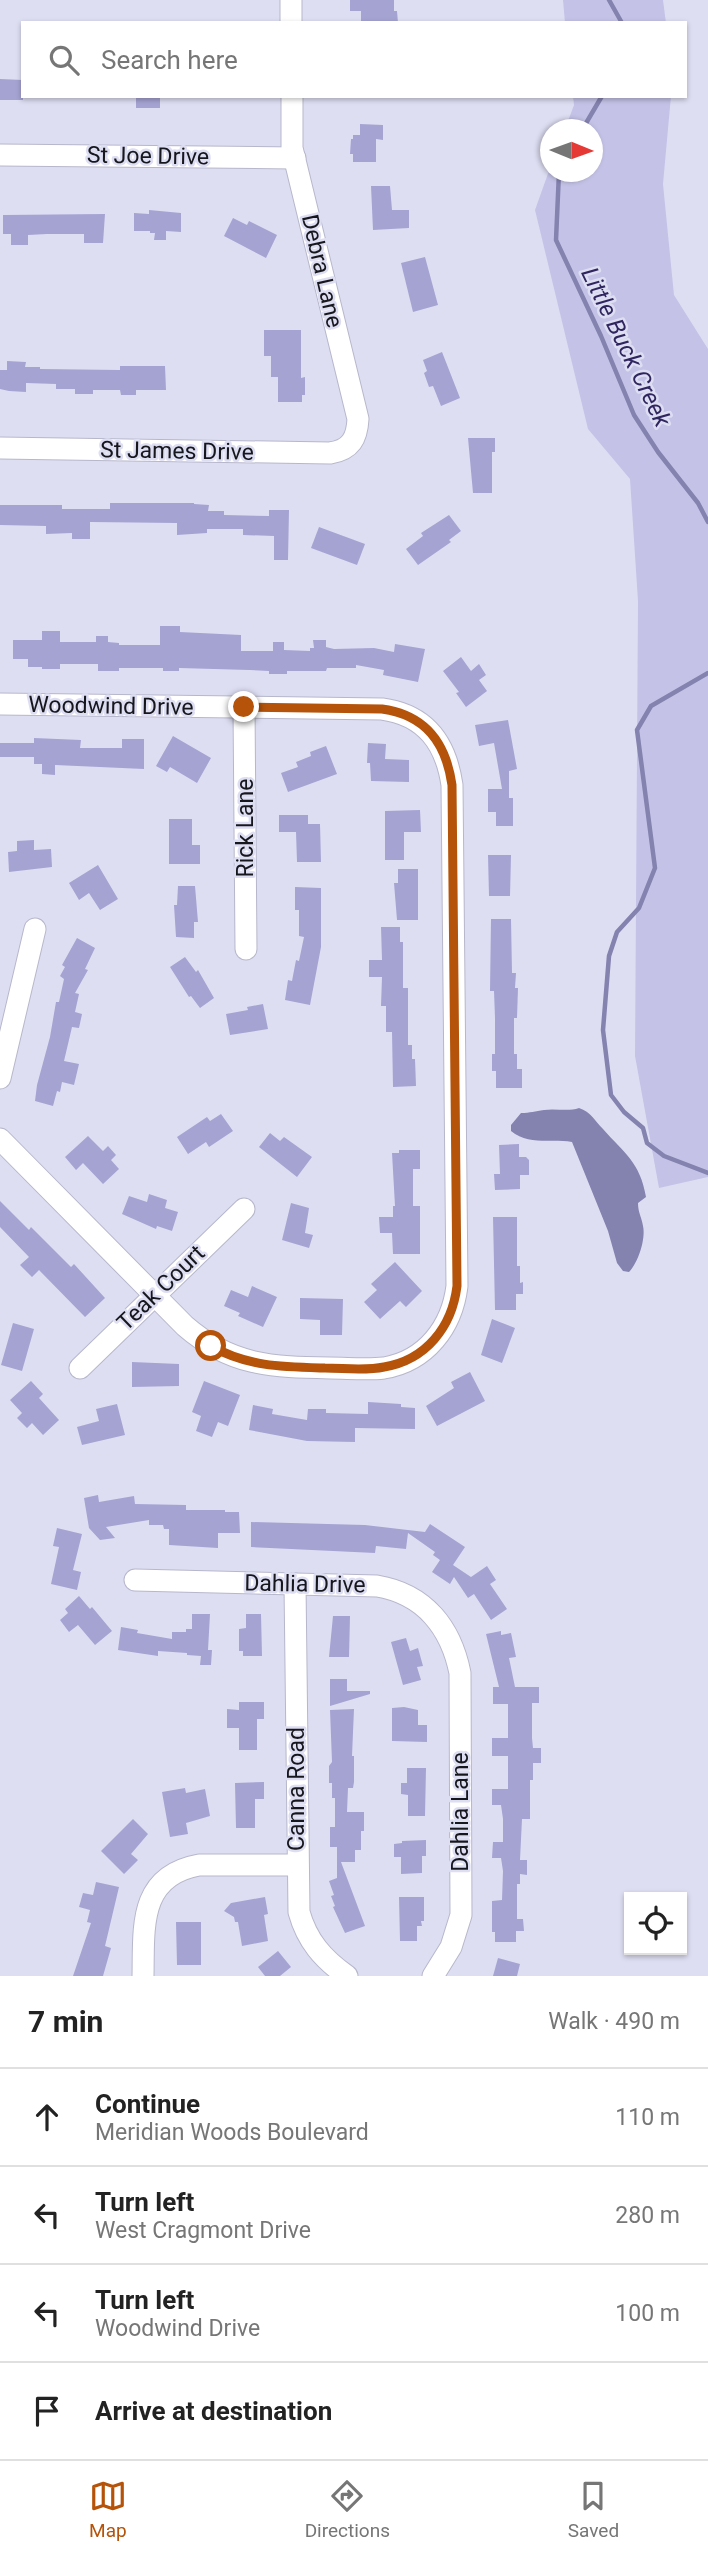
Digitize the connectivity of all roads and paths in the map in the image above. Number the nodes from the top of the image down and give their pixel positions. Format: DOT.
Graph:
graph roads {
  1 [pos="290,0"];
  2 [pos="291,21"];
  3 [pos="292,98"];
  4 [pos="0,155"];
  5 [pos="295,158"];
  6 [pos="351,444"];
  7 [pos="0,449"];
  8 [pos="0,704"];
  9 [pos="244,707"];
  10 [pos="35,929"];
  11 [pos="246,949"];
  12 [pos="0,1078"];
  13 [pos="0,1139"];
  14 [pos="244,1209"];
  15 [pos="155,1295"];
  16 [pos="80,1368"];
  17 [pos="135,1580"];
  18 [pos="295,1584"];
  19 [pos="451,1642"];
  20 [pos="297,1865"];
  21 [pos="143,1976"];
  22 [pos="347,1976"];
  23 [pos="433,1976"];
  1 -- 2 [label="street"];
  3 -- 5 [label="street, Debra Lane"];
  4 -- 5 [label="street, St Joe Drive"];
  5 -- 6 [label="street, Debra Lane"];
  6 -- 7 [label="street, St James Drive"];
  8 -- 9 [label="street, Woodwind Drive"];
  9 -- 11 [label="street, Rick Lane"];
  9 -- 15 [label="street, Woodwind Drive"];
  10 -- 12 [label="street"];
  13 -- 15 [label="street"];
  14 -- 15 [label="street, Teak Court"];
  15 -- 16 [label="street, Teak Court"];
  17 -- 18 [label="street, Dahlia Drive"];
  18 -- 19 [label="street, Dahlia Drive"];
  18 -- 20 [label="street, Canna Road"];
  19 -- 23 [label="street, Dahlia Lane"];
  20 -- 21 [label="street"];
  20 -- 22 [label="street, Canna Road"];
}
